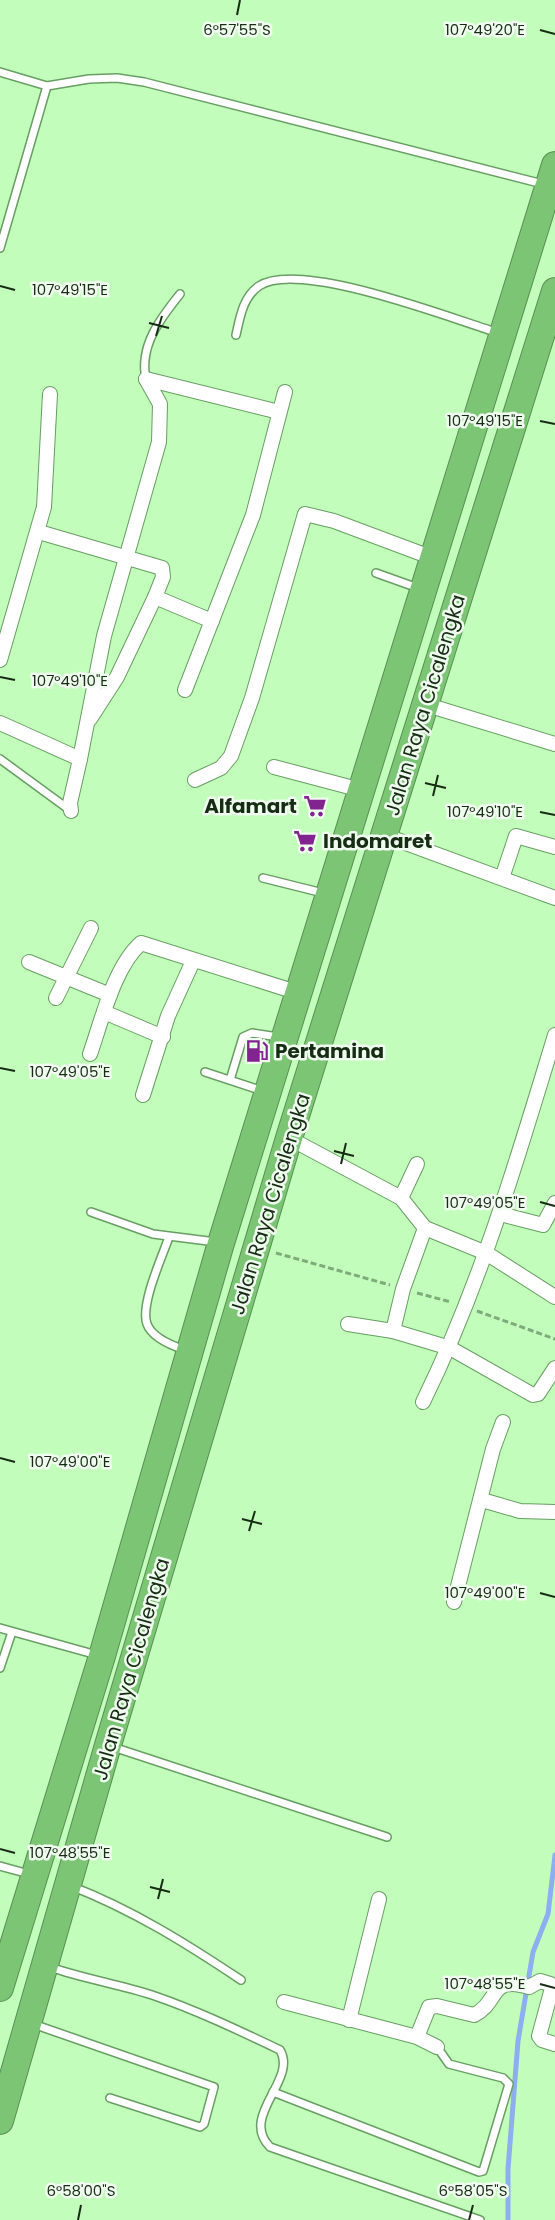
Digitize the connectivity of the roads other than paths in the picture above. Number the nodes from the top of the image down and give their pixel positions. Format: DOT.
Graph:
graph roads {
  1 [pos="0,72"];
  2 [pos="46,86"];
  3 [pos="552,175"];
  4 [pos="0,248"];
  5 [pos="555,291"];
  6 [pos="180,294"];
  7 [pos="550,327"];
  8 [pos="502,334"];
  9 [pos="236,335"];
  10 [pos="146,379"];
  11 [pos="285,392"];
  12 [pos="50,394"];
  13 [pos="279,412"];
  14 [pos="39,532"];
  15 [pos="127,556"];
  16 [pos="433,558"];
  17 [pos="376,573"];
  18 [pos="423,590"];
  19 [pos="155,597"];
  20 [pos="212,621"];
  21 [pos="0,660"];
  22 [pos="185,690"];
  23 [pos="424,704"];
  24 [pos="0,723"];
  25 [pos="85,727"];
  26 [pos="555,744"];
  27 [pos="0,759"];
  28 [pos="80,759"];
  29 [pos="274,767"];
  30 [pos="195,780"];
  31 [pos="361,789"];
  32 [pos="71,811"];
  33 [pos="384,835"];
  34 [pos="555,847"];
  35 [pos="262,878"];
  36 [pos="502,878"];
  37 [pos="329,894"];
  38 [pos="555,898"];
  39 [pos="91,928"];
  40 [pos="193,961"];
  41 [pos="29,962"];
  42 [pos="66,978"];
  43 [pos="299,993"];
  44 [pos="110,995"];
  45 [pos="56,998"];
  46 [pos="104,1012"];
  47 [pos="555,1035"];
  48 [pos="163,1037"];
  49 [pos="285,1038"];
  50 [pos="90,1054"];
  51 [pos="205,1072"];
  52 [pos="230,1080"];
  53 [pos="268,1093"];
  54 [pos="143,1095"];
  55 [pos="289,1138"];
  56 [pos="417,1164"];
  57 [pos="401,1198"];
  58 [pos="555,1203"];
  59 [pos="91,1212"];
  60 [pos="500,1214"];
  61 [pos="425,1228"];
  62 [pos="169,1237"];
  63 [pos="222,1243"];
  64 [pos="486,1253"];
  65 [pos="555,1297"];
  66 [pos="348,1324"];
  67 [pos="393,1331"];
  68 [pos="450,1348"];
  69 [pos="189,1352"];
  70 [pos="555,1368"];
  71 [pos="423,1402"];
  72 [pos="503,1422"];
  73 [pos="482,1500"];
  74 [pos="555,1512"];
  75 [pos="454,1602"];
  76 [pos="0,1628"];
  77 [pos="12,1632"];
  78 [pos="102,1656"];
  79 [pos="0,1668"];
  80 [pos="108,1745"];
  81 [pos="387,1837"];
  82 [pos="0,1866"];
  83 [pos="34,1875"];
  84 [pos="69,1885"];
  85 [pos="379,1899"];
  86 [pos="45,1966"];
  87 [pos="242,1980"];
  88 [pos="0,1988"];
  89 [pos="284,2002"];
  90 [pos="349,2020"];
  91 [pos="29,2022"];
  92 [pos="417,2037"];
  93 [pos="555,2044"];
  94 [pos="437,2047"];
  95 [pos="273,2092"];
  96 [pos="110,2098"];
  97 [pos="0,2121"];
  98 [pos="480,2220"];
  1 -- 2 [label="lane"];
  2 -- 3 [label="lane"];
  2 -- 4 [label="lane"];
  3 -- 8 [label="highway, Jalan Raya Cicalengka"];
  5 -- 7 [label="highway, Jalan Raya Cicalengka"];
  6 -- 10 [label="lane"];
  7 -- 23 [label="highway, Jalan Raya Cicalengka"];
  8 -- 9 [label="lane"];
  8 -- 16 [label="highway, Jalan Raya Cicalengka"];
  10 -- 13 [label="street"];
  10 -- 15 [label="street"];
  11 -- 13 [label="street"];
  12 -- 14 [label="street"];
  13 -- 20 [label="street"];
  14 -- 15 [label="street"];
  14 -- 21 [label="street"];
  15 -- 19 [label="street"];
  15 -- 25 [label="street"];
  16 -- 18 [label="highway, Jalan Raya Cicalengka"];
  16 -- 30 [label="street"];
  17 -- 18 [label="lane"];
  18 -- 31 [label="highway, Jalan Raya Cicalengka"];
  19 -- 20 [label="street"];
  19 -- 25 [label="street"];
  20 -- 22 [label="street"];
  23 -- 26 [label="street"];
  23 -- 33 [label="highway, Jalan Raya Cicalengka"];
  24 -- 28 [label="street"];
  25 -- 28 [label="street"];
  27 -- 32 [label="lane"];
  28 -- 32 [label="street"];
  29 -- 31 [label="street"];
  31 -- 37 [label="highway, Jalan Raya Cicalengka"];
  33 -- 36 [label="street"];
  33 -- 55 [label="highway, Jalan Raya Cicalengka"];
  34 -- 36 [label="street"];
  35 -- 37 [label="lane"];
  36 -- 38 [label="street"];
  37 -- 43 [label="highway, Jalan Raya Cicalengka"];
  39 -- 42 [label="street"];
  40 -- 43 [label="street"];
  40 -- 44 [label="street"];
  40 -- 48 [label="street"];
  41 -- 42 [label="street"];
  42 -- 44 [label="street"];
  42 -- 45 [label="street"];
  43 -- 49 [label="highway, Jalan Raya Cicalengka"];
  44 -- 46 [label="street"];
  46 -- 48 [label="street"];
  46 -- 50 [label="street"];
  47 -- 60 [label="street"];
  48 -- 54 [label="street"];
  49 -- 52 [label="lane"];
  49 -- 53 [label="highway, Jalan Raya Cicalengka"];
  51 -- 52 [label="lane"];
  52 -- 53 [label="lane"];
  53 -- 63 [label="highway, Jalan Raya Cicalengka"];
  55 -- 57 [label="street"];
  55 -- 80 [label="highway, Jalan Raya Cicalengka"];
  56 -- 57 [label="street"];
  57 -- 61 [label="street"];
  58 -- 60 [label="street"];
  59 -- 62 [label="lane"];
  60 -- 64 [label="street"];
  61 -- 64 [label="street"];
  61 -- 67 [label="street"];
  62 -- 63 [label="lane"];
  62 -- 69 [label="lane"];
  63 -- 69 [label="highway, Jalan Raya Cicalengka"];
  64 -- 65 [label="street"];
  64 -- 68 [label="street"];
  66 -- 67 [label="street"];
  67 -- 68 [label="street"];
  68 -- 70 [label="street"];
  68 -- 71 [label="street"];
  69 -- 78 [label="highway, Jalan Raya Cicalengka"];
  72 -- 73 [label="street"];
  73 -- 74 [label="street"];
  73 -- 75 [label="street"];
  76 -- 77 [label="lane"];
  77 -- 78 [label="lane"];
  77 -- 79 [label="lane"];
  78 -- 83 [label="highway, Jalan Raya Cicalengka"];
  80 -- 81 [label="lane"];
  80 -- 84 [label="highway, Jalan Raya Cicalengka"];
  82 -- 83 [label="lane"];
  83 -- 88 [label="highway, Jalan Raya Cicalengka"];
  84 -- 86 [label="highway, Jalan Raya Cicalengka"];
  84 -- 87 [label="lane"];
  85 -- 90 [label="street"];
  86 -- 91 [label="highway, Jalan Raya Cicalengka"];
  86 -- 95 [label="lane"];
  89 -- 90 [label="street"];
  90 -- 92 [label="street"];
  91 -- 96 [label="lane"];
  91 -- 97 [label="highway, Jalan Raya Cicalengka"];
  92 -- 93 [label="street"];
  92 -- 94 [label="street"];
  94 -- 95 [label="lane"];
  95 -- 98 [label="lane"];
}
